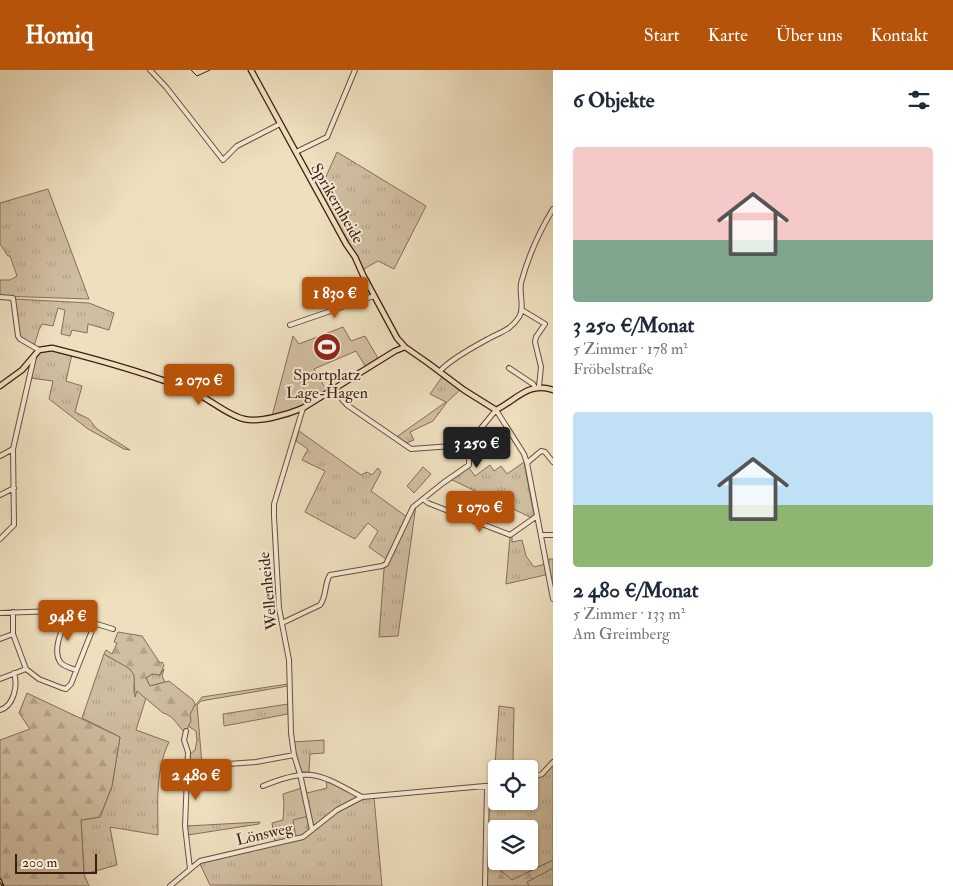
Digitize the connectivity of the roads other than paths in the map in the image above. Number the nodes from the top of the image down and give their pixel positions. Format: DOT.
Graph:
graph roads {
  1 [pos="150,70"];
  2 [pos="251,70"];
  3 [pos="355,70"];
  4 [pos="280,124"];
  5 [pos="296,152"];
  6 [pos="553,209"];
  7 [pos="374,296"];
  8 [pos="0,298"];
  9 [pos="522,310"];
  10 [pos="290,325"];
  11 [pos="405,347"];
  12 [pos="39,350"];
  13 [pos="34,356"];
  14 [pos="509,368"];
  15 [pos="440,372"];
  16 [pos="0,386"];
  17 [pos="537,387"];
  18 [pos="333,389"];
  19 [pos="553,390"];
  20 [pos="304,408"];
  21 [pos="496,410"];
  22 [pos="466,448"];
  23 [pos="13,449"];
  24 [pos="0,456"];
  25 [pos="527,462"];
  26 [pos="553,462"];
  27 [pos="14,488"];
  28 [pos="0,495"];
  29 [pos="423,499"];
  30 [pos="537,516"];
  31 [pos="541,535"];
  32 [pos="553,535"];
  33 [pos="0,540"];
  34 [pos="553,599"];
  35 [pos="87,608"];
  36 [pos="12,612"];
  37 [pos="0,613"];
  38 [pos="68,615"];
  39 [pos="83,620"];
  40 [pos="95,623"];
  41 [pos="282,623"];
  42 [pos="113,629"];
  43 [pos="13,634"];
  44 [pos="0,640"];
  45 [pos="26,669"];
  46 [pos="76,670"];
  47 [pos="14,673"];
  48 [pos="0,679"];
  49 [pos="0,710"];
  50 [pos="186,731"];
  51 [pos="294,755"];
  52 [pos="553,762"];
  53 [pos="187,767"];
  54 [pos="300,774"];
  55 [pos="538,775"];
  56 [pos="263,786"];
  57 [pos="487,787"];
  58 [pos="362,797"];
  59 [pos="312,830"];
  60 [pos="190,869"];
  61 [pos="170,886"];
  62 [pos="485,886"];
  1 -- 4 [label="street"];
  2 -- 4 [label="main road, Sprikernheide"];
  3 -- 5 [label="street"];
  4 -- 5 [label="main road, Sprikernheide"];
  5 -- 7 [label="main road, Sprikernheide"];
  6 -- 9 [label="street"];
  7 -- 10 [label="street"];
  7 -- 11 [label="main road, Sprikernheide"];
  8 -- 12 [label="street"];
  9 -- 15 [label="street"];
  9 -- 17 [label="street"];
  11 -- 15 [label="main road"];
  11 -- 18 [label="main road"];
  12 -- 13 [label="main road"];
  12 -- 20 [label="main road"];
  13 -- 16 [label="main road"];
  13 -- 23 [label="street"];
  14 -- 17 [label="street"];
  15 -- 21 [label="main road"];
  17 -- 19 [label="main road"];
  17 -- 21 [label="main road"];
  18 -- 20 [label="main road"];
  18 -- 22 [label="street"];
  20 -- 41 [label="street, Wellenheide"];
  21 -- 22 [label="street"];
  21 -- 25 [label="street"];
  22 -- 29 [label="street"];
  23 -- 24 [label="street"];
  23 -- 27 [label="street"];
  25 -- 26 [label="street"];
  25 -- 30 [label="street"];
  27 -- 28 [label="street"];
  27 -- 33 [label="street"];
  29 -- 30 [label="street"];
  29 -- 41 [label="street"];
  30 -- 31 [label="street"];
  31 -- 32 [label="street"];
  31 -- 34 [label="street"];
  35 -- 39 [label="street"];
  36 -- 37 [label="street"];
  36 -- 38 [label="street"];
  36 -- 43 [label="street"];
  38 -- 39 [label="street"];
  38 -- 46 [label="street"];
  39 -- 40 [label="street"];
  40 -- 42 [label="street"];
  40 -- 46 [label="street"];
  41 -- 51 [label="street, Wellenheide"];
  43 -- 44 [label="street"];
  43 -- 45 [label="street"];
  45 -- 46 [label="street"];
  45 -- 47 [label="street"];
  47 -- 48 [label="street"];
  47 -- 49 [label="street"];
  50 -- 53 [label="street"];
  51 -- 53 [label="street"];
  51 -- 54 [label="street, Wellenheide"];
  52 -- 55 [label="street"];
  53 -- 60 [label="street"];
  54 -- 56 [label="street"];
  54 -- 58 [label="street"];
  54 -- 59 [label="street, Wellenheide"];
  57 -- 58 [label="street, Lönsweg"];
  57 -- 62 [label="street"];
  58 -- 59 [label="street, Lönsweg"];
  59 -- 60 [label="street, Lönsweg"];
  60 -- 61 [label="street, Lönsweg"];
}
